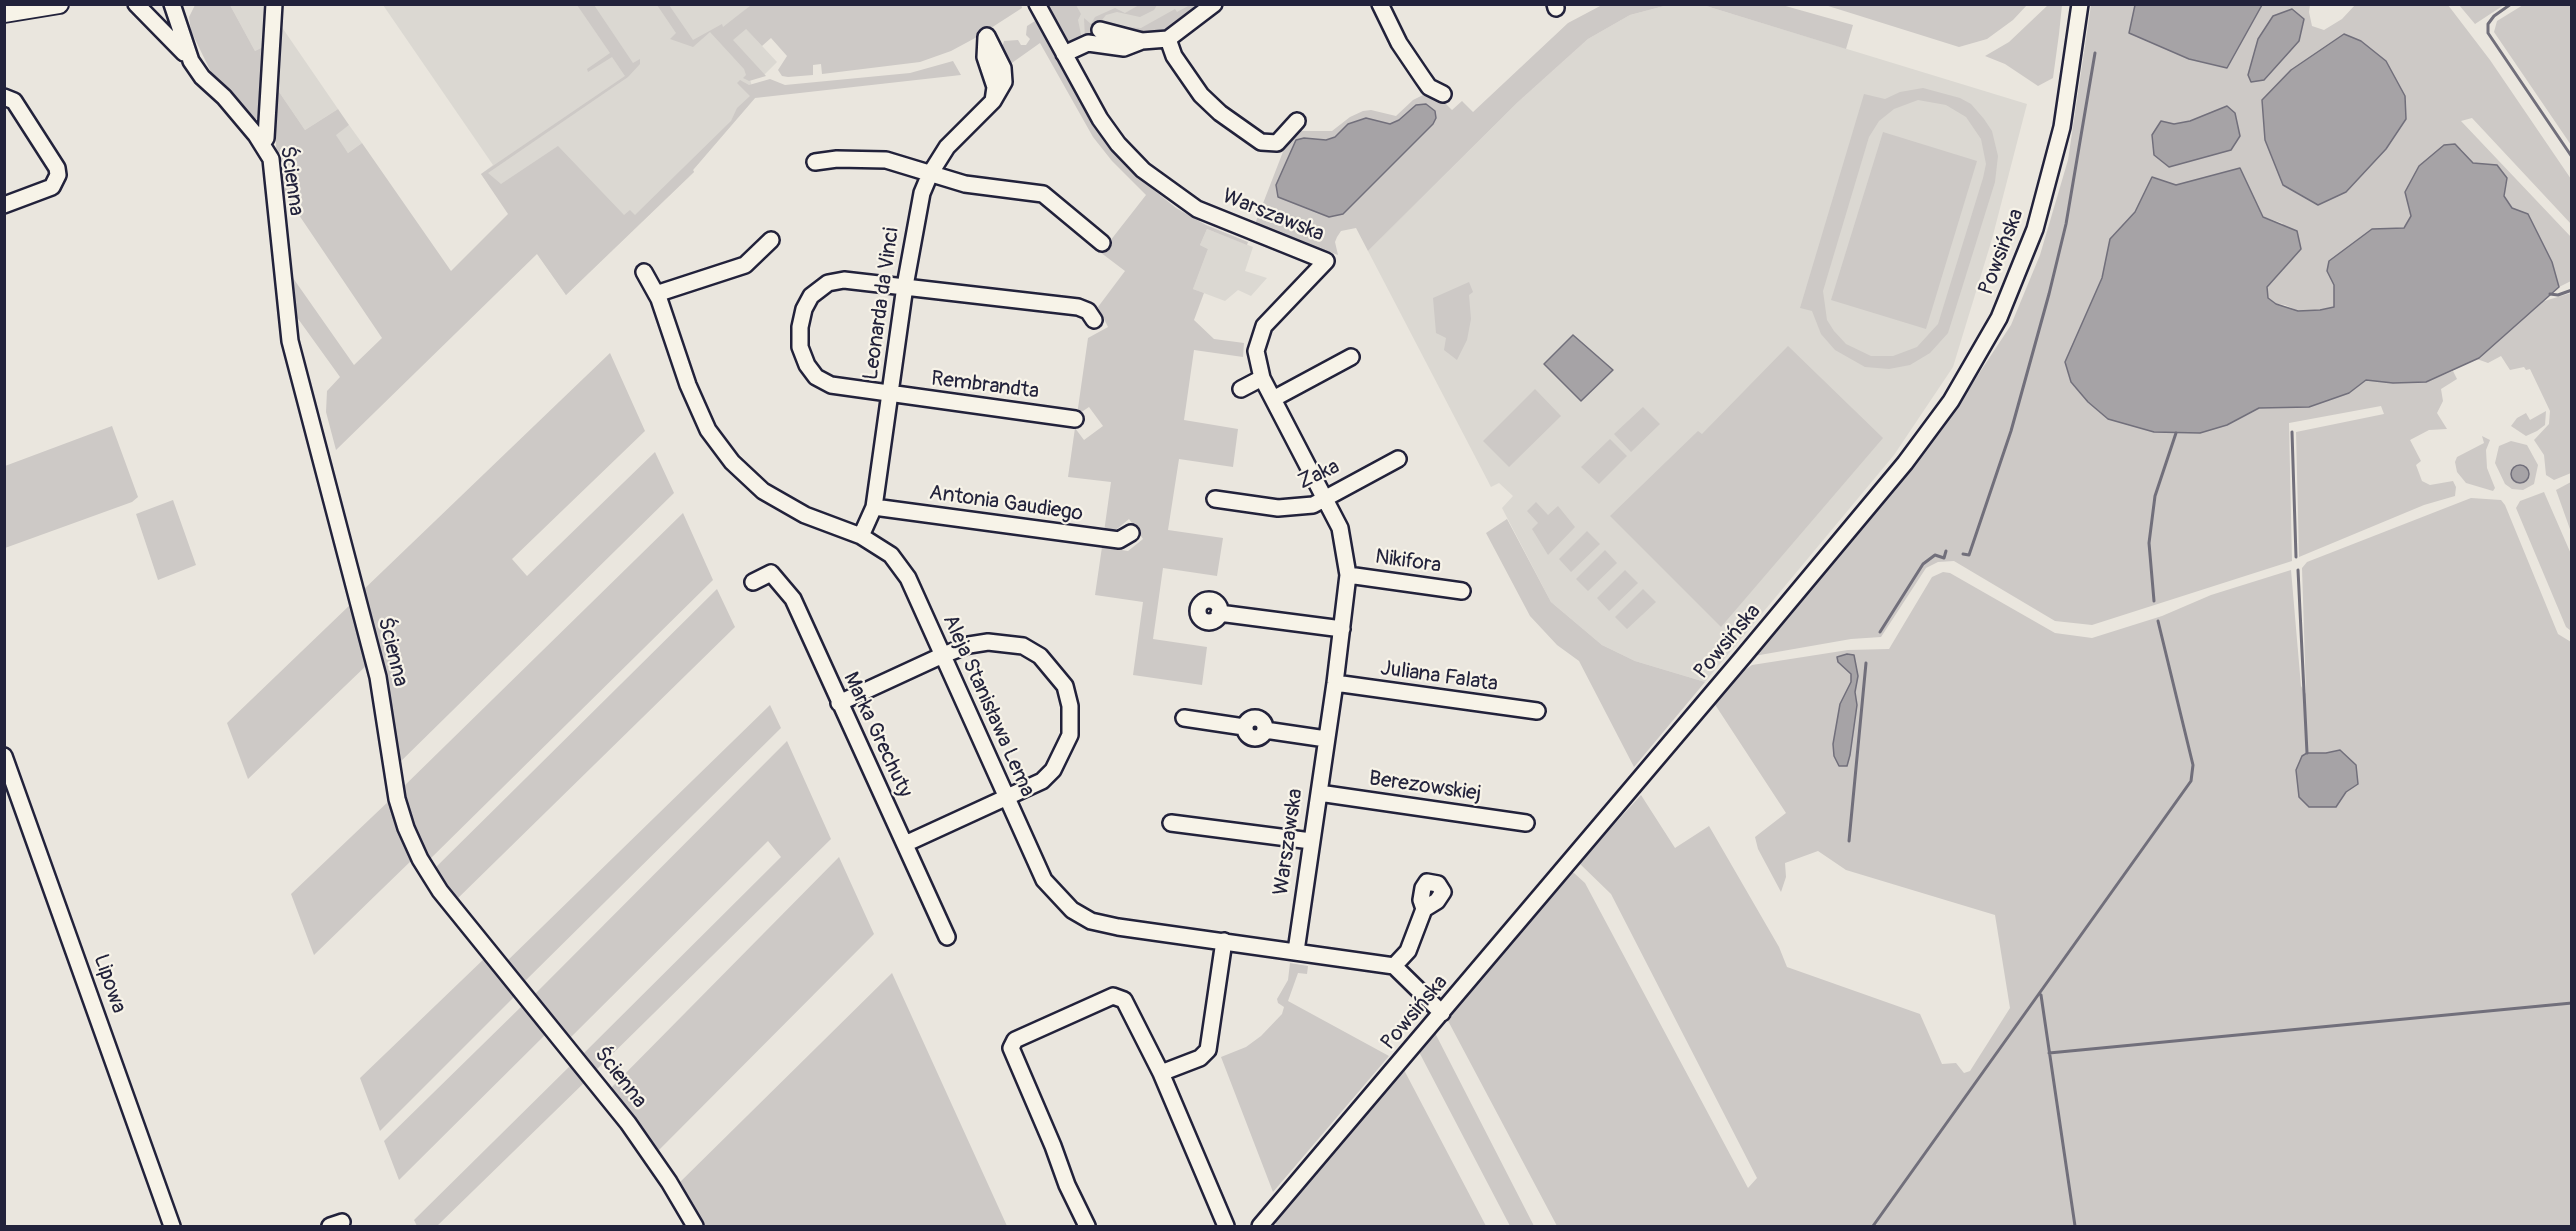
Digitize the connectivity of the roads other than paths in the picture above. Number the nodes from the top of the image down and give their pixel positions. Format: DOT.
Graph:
graph roads {
  1 [pos="59,4"];
  2 [pos="136,4"];
  3 [pos="172,4"];
  4 [pos="274,4"];
  5 [pos="1214,4"];
  6 [pos="1380,4"];
  7 [pos="2080,4"];
  8 [pos="1037,5"];
  9 [pos="4,13"];
  10 [pos="1100,30"];
  11 [pos="1168,39"];
  12 [pos="1142,41"];
  13 [pos="1064,54"];
  14 [pos="191,61"];
  15 [pos="1443,94"];
  16 [pos="4,97"];
  17 [pos="993,101"];
  18 [pos="1297,122"];
  19 [pos="262,144"];
  20 [pos="814,162"];
  21 [pos="930,174"];
  22 [pos="4,205"];
  23 [pos="771,240"];
  24 [pos="1102,243"];
  25 [pos="644,272"];
  26 [pos="905,286"];
  27 [pos="656,294"];
  28 [pos="1094,320"];
  29 [pos="1352,357"];
  30 [pos="1262,378"];
  31 [pos="1241,389"];
  32 [pos="890,395"];
  33 [pos="1273,399"];
  34 [pos="1075,419"];
  35 [pos="1398,459"];
  36 [pos="1325,497"];
  37 [pos="1215,499"];
  38 [pos="874,507"];
  39 [pos="1131,533"];
  40 [pos="861,536"];
  41 [pos="1348,576"];
  42 [pos="753,582"];
  43 [pos="1462,591"];
  44 [pos="1219,613"];
  45 [pos="1342,629"];
  46 [pos="943,655"];
  47 [pos="1335,683"];
  48 [pos="839,703"];
  49 [pos="1537,711"];
  50 [pos="1184,718"];
  51 [pos="1326,739"];
  52 [pos="4,756"];
  53 [pos="1319,793"];
  54 [pos="1007,800"];
  55 [pos="1171,823"];
  56 [pos="1526,823"];
  57 [pos="1311,841"];
  58 [pos="905,844"];
  59 [pos="1424,909"];
  60 [pos="947,937"];
  61 [pos="1224,941"];
  62 [pos="1296,951"];
  63 [pos="1394,966"];
  64 [pos="1442,1012"];
  65 [pos="1161,1073"];
  66 [pos="172,1227"];
  67 [pos="695,1227"];
  68 [pos="1086,1227"];
  69 [pos="1226,1227"];
  70 [pos="1260,1227"];
  1 -- 9 [label="main road"];
  2 -- 14 [label="street"];
  3 -- 14 [label="street"];
  4 -- 19 [label="street, Ścienna"];
  5 -- 11 [label="street"];
  6 -- 15 [label="street"];
  7 -- 64 [label="street, Powsińska"];
  8 -- 13 [label="street, Warszawska"];
  10 -- 12 [label="street"];
  11 -- 12 [label="street"];
  11 -- 18 [label="street"];
  12 -- 13 [label="street"];
  13 -- 30 [label="street, Warszawska"];
  14 -- 19 [label="street"];
  16 -- 22 [label="street"];
  17 -- 21 [label="street, Leonarda da Vinci"];
  19 -- 67 [label="street, Ścienna"];
  20 -- 21 [label="street"];
  21 -- 24 [label="street"];
  21 -- 26 [label="street, Leonarda da Vinci"];
  23 -- 27 [label="street"];
  25 -- 27 [label="street, Aleja Stanisława Lema"];
  26 -- 28 [label="street"];
  26 -- 32 [label="street, Leonarda da Vinci"];
  26 -- 32 [label="street"];
  27 -- 40 [label="street, Aleja Stanisława Lema"];
  29 -- 33 [label="street"];
  30 -- 31 [label="street"];
  30 -- 33 [label="street, Warszawska"];
  32 -- 34 [label="street, Rembrandta"];
  32 -- 38 [label="street, Leonarda da Vinci"];
  33 -- 36 [label="street, Warszawska"];
  35 -- 36 [label="street, Zaka"];
  36 -- 37 [label="street, Zaka"];
  36 -- 41 [label="street, Warszawska"];
  38 -- 39 [label="street, Antonia Gaudiego"];
  38 -- 40 [label="street, Leonarda da Vinci"];
  40 -- 46 [label="street, Aleja Stanisława Lema"];
  41 -- 43 [label="street, Nikifora"];
  41 -- 45 [label="street, Warszawska"];
  42 -- 48 [label="street, Marka Grechuty"];
  44 -- 45 [label="street"];
  45 -- 47 [label="street, Warszawska"];
  46 -- 48 [label="street"];
  46 -- 54 [label="street, Aleja Stanisława Lema"];
  46 -- 54 [label="street"];
  47 -- 49 [label="street, Juliana Falata"];
  47 -- 51 [label="street, Warszawska"];
  48 -- 58 [label="street, Marka Grechuty"];
  50 -- 51 [label="street"];
  51 -- 53 [label="street, Warszawska"];
  52 -- 66 [label="street, Lipowa"];
  53 -- 56 [label="street, Berezowskiej"];
  53 -- 57 [label="street, Warszawska"];
  54 -- 58 [label="street"];
  54 -- 61 [label="street, Aleja Stanisława Lema"];
  55 -- 57 [label="street"];
  57 -- 62 [label="street, Warszawska"];
  58 -- 60 [label="street, Marka Grechuty"];
  59 -- 63 [label="street"];
  61 -- 62 [label="street, Aleja Stanisława Lema"];
  61 -- 65 [label="street"];
  62 -- 63 [label="street, Aleja Stanisława Lema"];
  63 -- 64 [label="street"];
  64 -- 70 [label="street, Powsińska"];
  65 -- 68 [label="street"];
  65 -- 69 [label="street"];
}
